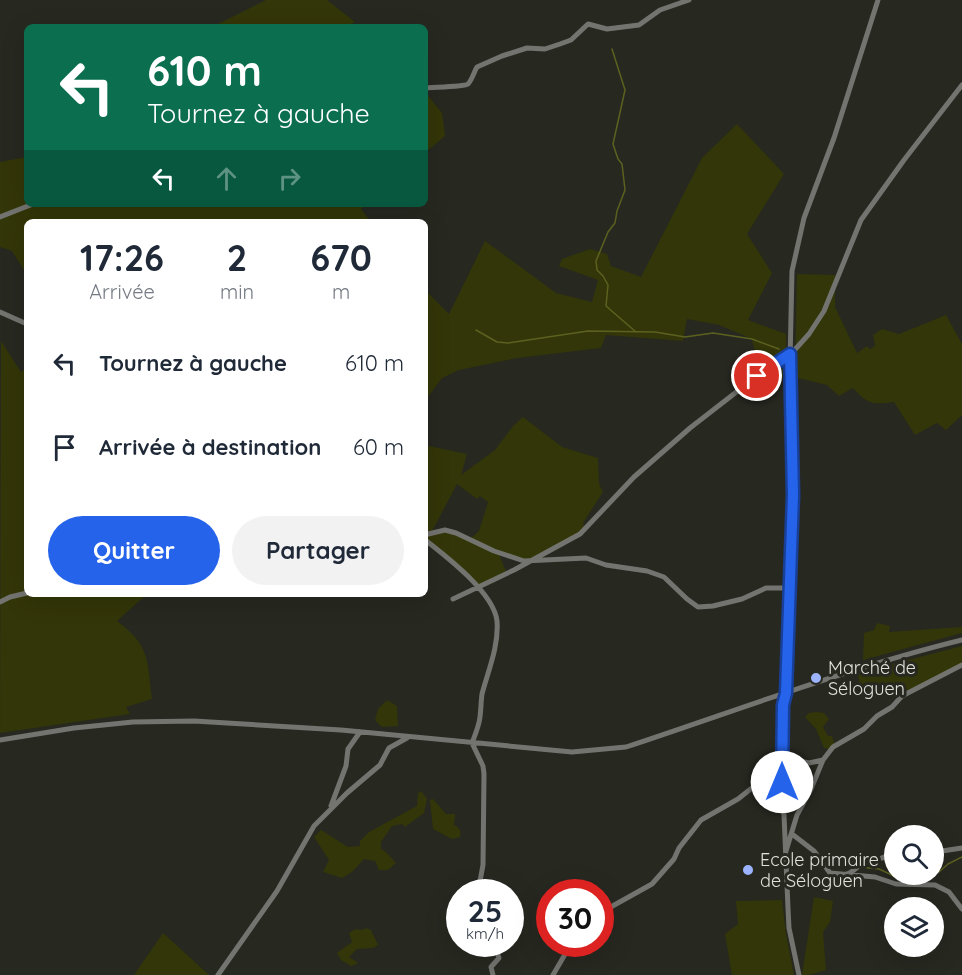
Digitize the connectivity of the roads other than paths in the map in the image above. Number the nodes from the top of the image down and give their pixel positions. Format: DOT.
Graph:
graph roads {
  1 [pos="689,0"];
  2 [pos="878,0"];
  3 [pos="962,85"];
  4 [pos="428,88"];
  5 [pos="26,207"];
  6 [pos="0,218"];
  7 [pos="0,312"];
  8 [pos="24,323"];
  9 [pos="790,354"];
  10 [pos="428,536"];
  11 [pos="428,540"];
  12 [pos="529,562"];
  13 [pos="478,588"];
  14 [pos="789,588"];
  15 [pos="24,594"];
  16 [pos="453,600"];
  17 [pos="0,602"];
  18 [pos="962,640"];
  19 [pos="962,665"];
  20 [pos="786,693"];
  21 [pos="360,732"];
  22 [pos="408,737"];
  23 [pos="0,740"];
  24 [pos="472,743"];
  25 [pos="823,760"];
  26 [pos="782,761"];
  27 [pos="329,810"];
  28 [pos="792,834"];
  29 [pos="962,848"];
  30 [pos="944,851"];
  31 [pos="785,853"];
  32 [pos="884,858"];
  33 [pos="846,875"];
  34 [pos="480,879"];
  35 [pos="614,905"];
  36 [pos="962,909"];
  37 [pos="499,957"];
  38 [pos="564,957"];
  39 [pos="218,975"];
  40 [pos="493,975"];
  41 [pos="553,975"];
  42 [pos="799,975"];
  1 -- 4 [label="street"];
  2 -- 9 [label="street"];
  3 -- 9 [label="street"];
  5 -- 6 [label="street"];
  7 -- 8 [label="street"];
  9 -- 12 [label="street"];
  9 -- 14 [label="street"];
  10 -- 12 [label="street"];
  11 -- 13 [label="street"];
  12 -- 13 [label="street"];
  12 -- 14 [label="street"];
  13 -- 16 [label="street"];
  13 -- 24 [label="street"];
  14 -- 20 [label="street"];
  15 -- 17 [label="street"];
  18 -- 20 [label="street"];
  19 -- 25 [label="street"];
  20 -- 24 [label="street"];
  20 -- 26 [label="street"];
  21 -- 22 [label="street"];
  21 -- 23 [label="street"];
  21 -- 27 [label="street"];
  22 -- 24 [label="street"];
  22 -- 27 [label="street"];
  24 -- 34 [label="street"];
  25 -- 26 [label="street"];
  25 -- 28 [label="street"];
  26 -- 31 [label="street"];
  26 -- 35 [label="street"];
  27 -- 39 [label="street"];
  28 -- 31 [label="street"];
  28 -- 33 [label="street"];
  29 -- 30 [label="street"];
  31 -- 42 [label="street"];
  32 -- 33 [label="street"];
  33 -- 36 [label="street"];
  37 -- 40 [label="street"];
  38 -- 41 [label="street"];
}
